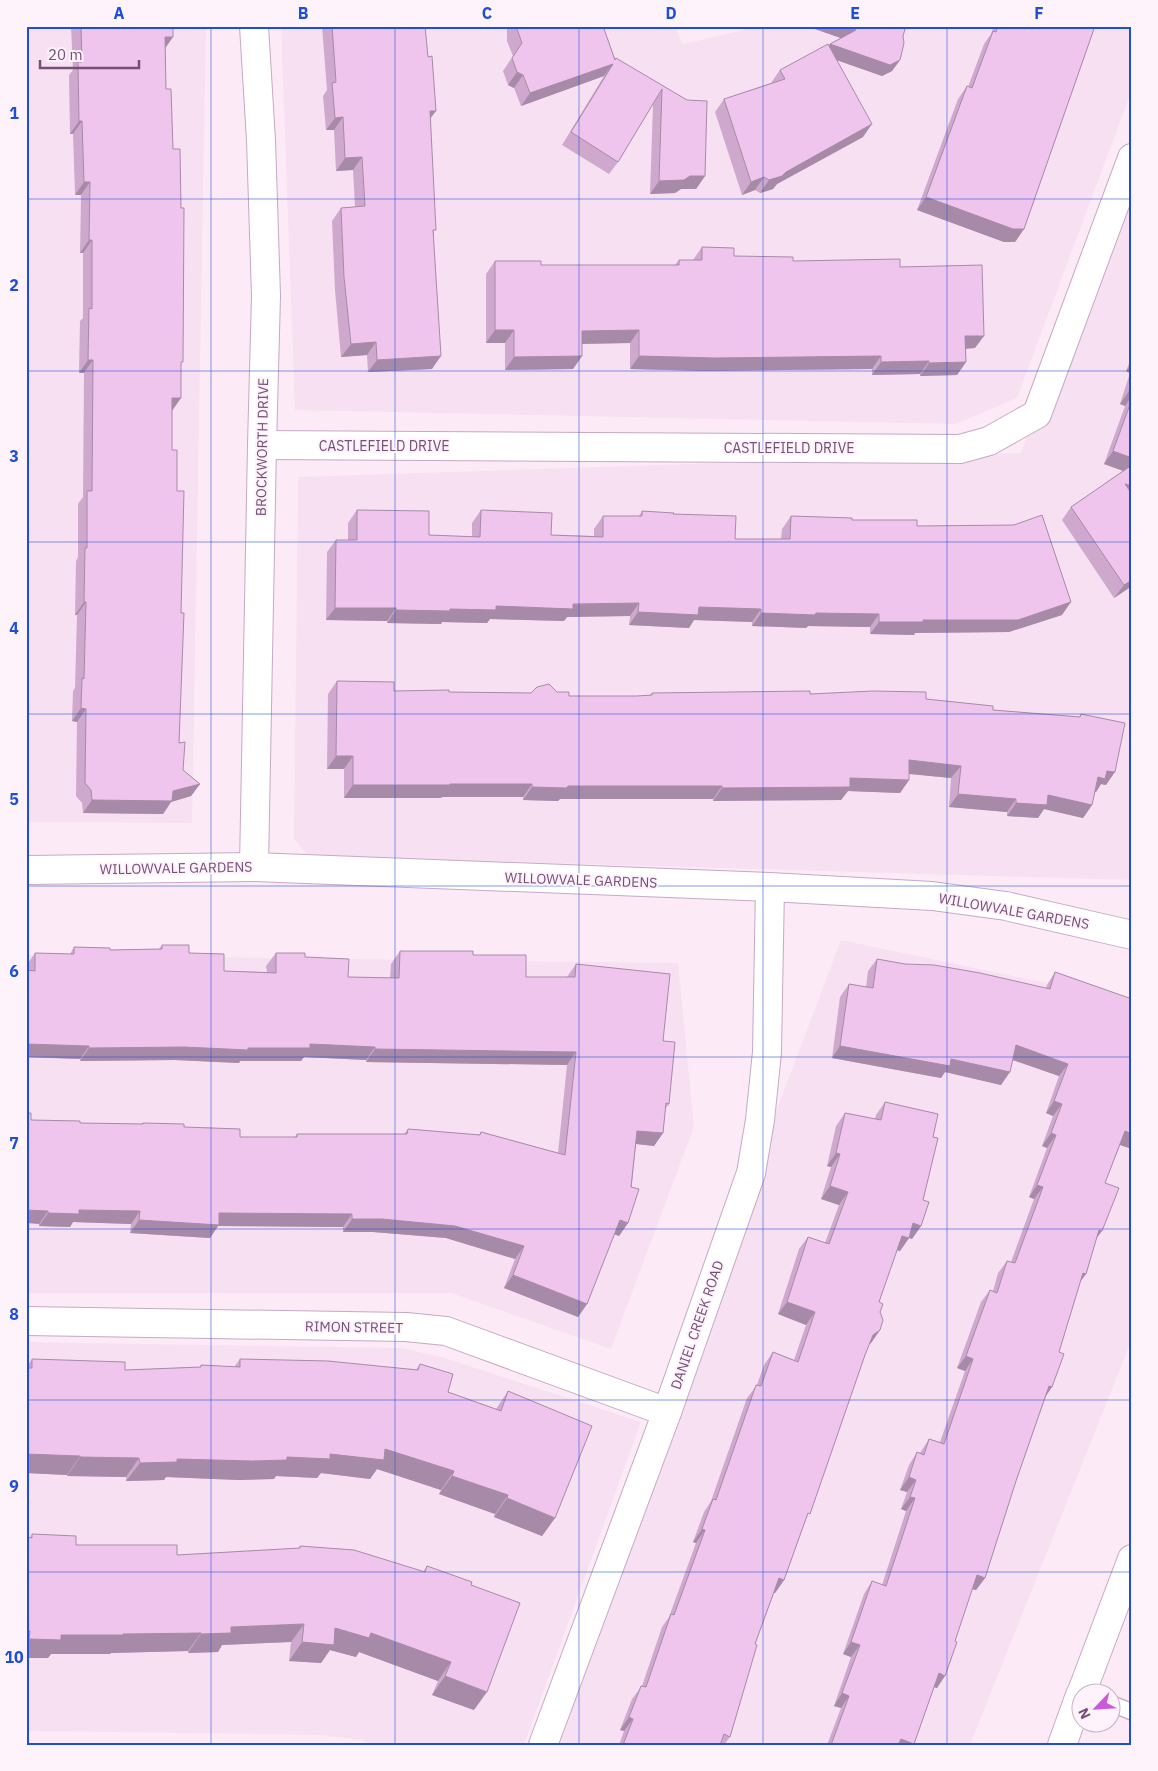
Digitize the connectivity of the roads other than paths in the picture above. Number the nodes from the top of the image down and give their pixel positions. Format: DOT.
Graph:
graph roads {
  1 [pos="254,26"];
  2 [pos="1132,158"];
  3 [pos="262,445"];
  4 [pos="254,867"];
  5 [pos="26,870"];
  6 [pos="770,887"];
  7 [pos="1132,935"];
  8 [pos="26,1321"];
  9 [pos="667,1412"];
  10 [pos="1132,1559"];
  11 [pos="1087,1684"];
  12 [pos="1120,1707"];
  13 [pos="1132,1712"];
  14 [pos="1070,1726"];
  15 [pos="543,1745"];
  16 [pos="1062,1745"];
  1 -- 3 [label="street, BROCKWORTH DRIVE"];
  2 -- 3 [label="street, CASTLEFIELD DRIVE"];
  3 -- 4 [label="street, BROCKWORTH DRIVE"];
  4 -- 5 [label="street, WILLOWVALE GARDENS"];
  4 -- 6 [label="street, WILLOWVALE GARDENS"];
  6 -- 7 [label="street, WILLOWVALE GARDENS"];
  6 -- 9 [label="street, DANIEL CREEK ROAD"];
  8 -- 9 [label="street, RIMON STREET"];
  9 -- 15 [label="street, DANIEL CREEK ROAD"];
  10 -- 11 [label="street"];
  12 -- 13 [label="lane"];
  14 -- 16 [label="street"];
}
